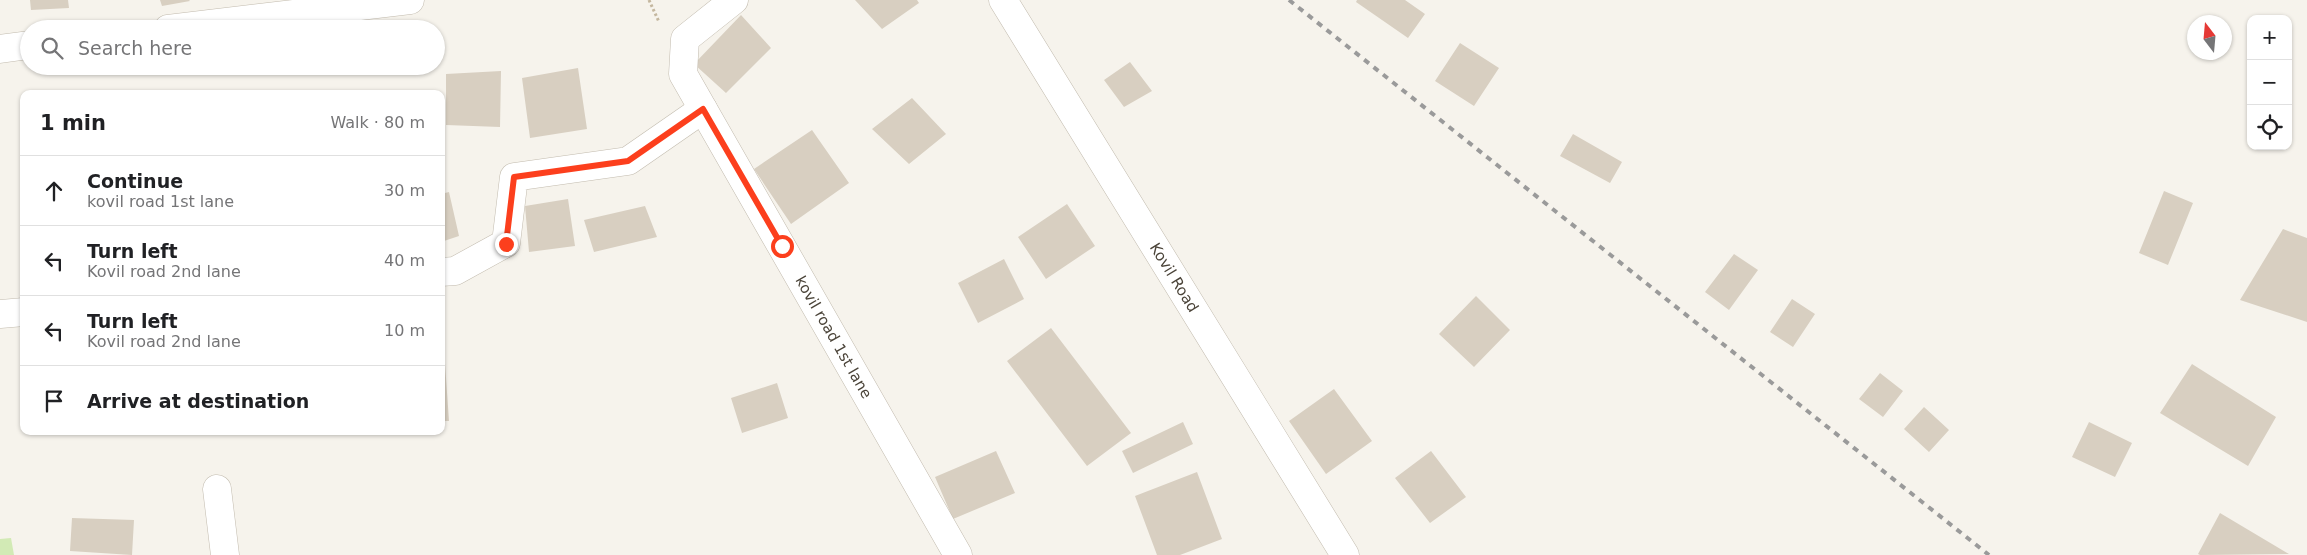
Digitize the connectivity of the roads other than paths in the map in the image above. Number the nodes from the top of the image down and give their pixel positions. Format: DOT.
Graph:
graph roads {
  1 [pos="410,0"];
  2 [pos="734,0"];
  3 [pos="1003,0"];
  4 [pos="243,20"];
  5 [pos="20,46"];
  6 [pos="0,49"];
  7 [pos="703,109"];
  8 [pos="445,271"];
  9 [pos="20,312"];
  10 [pos="0,314"];
  11 [pos="217,489"];
  12 [pos="225,555"];
  13 [pos="958,555"];
  14 [pos="1345,555"];
  1 -- 4 [label="street"];
  2 -- 7 [label="street, kovil road 1st lane"];
  3 -- 14 [label="street, Kovil Road"];
  5 -- 6 [label="street"];
  7 -- 8 [label="street"];
  7 -- 13 [label="street, kovil road 1st lane"];
  9 -- 10 [label="street"];
  11 -- 12 [label="street"];
}
